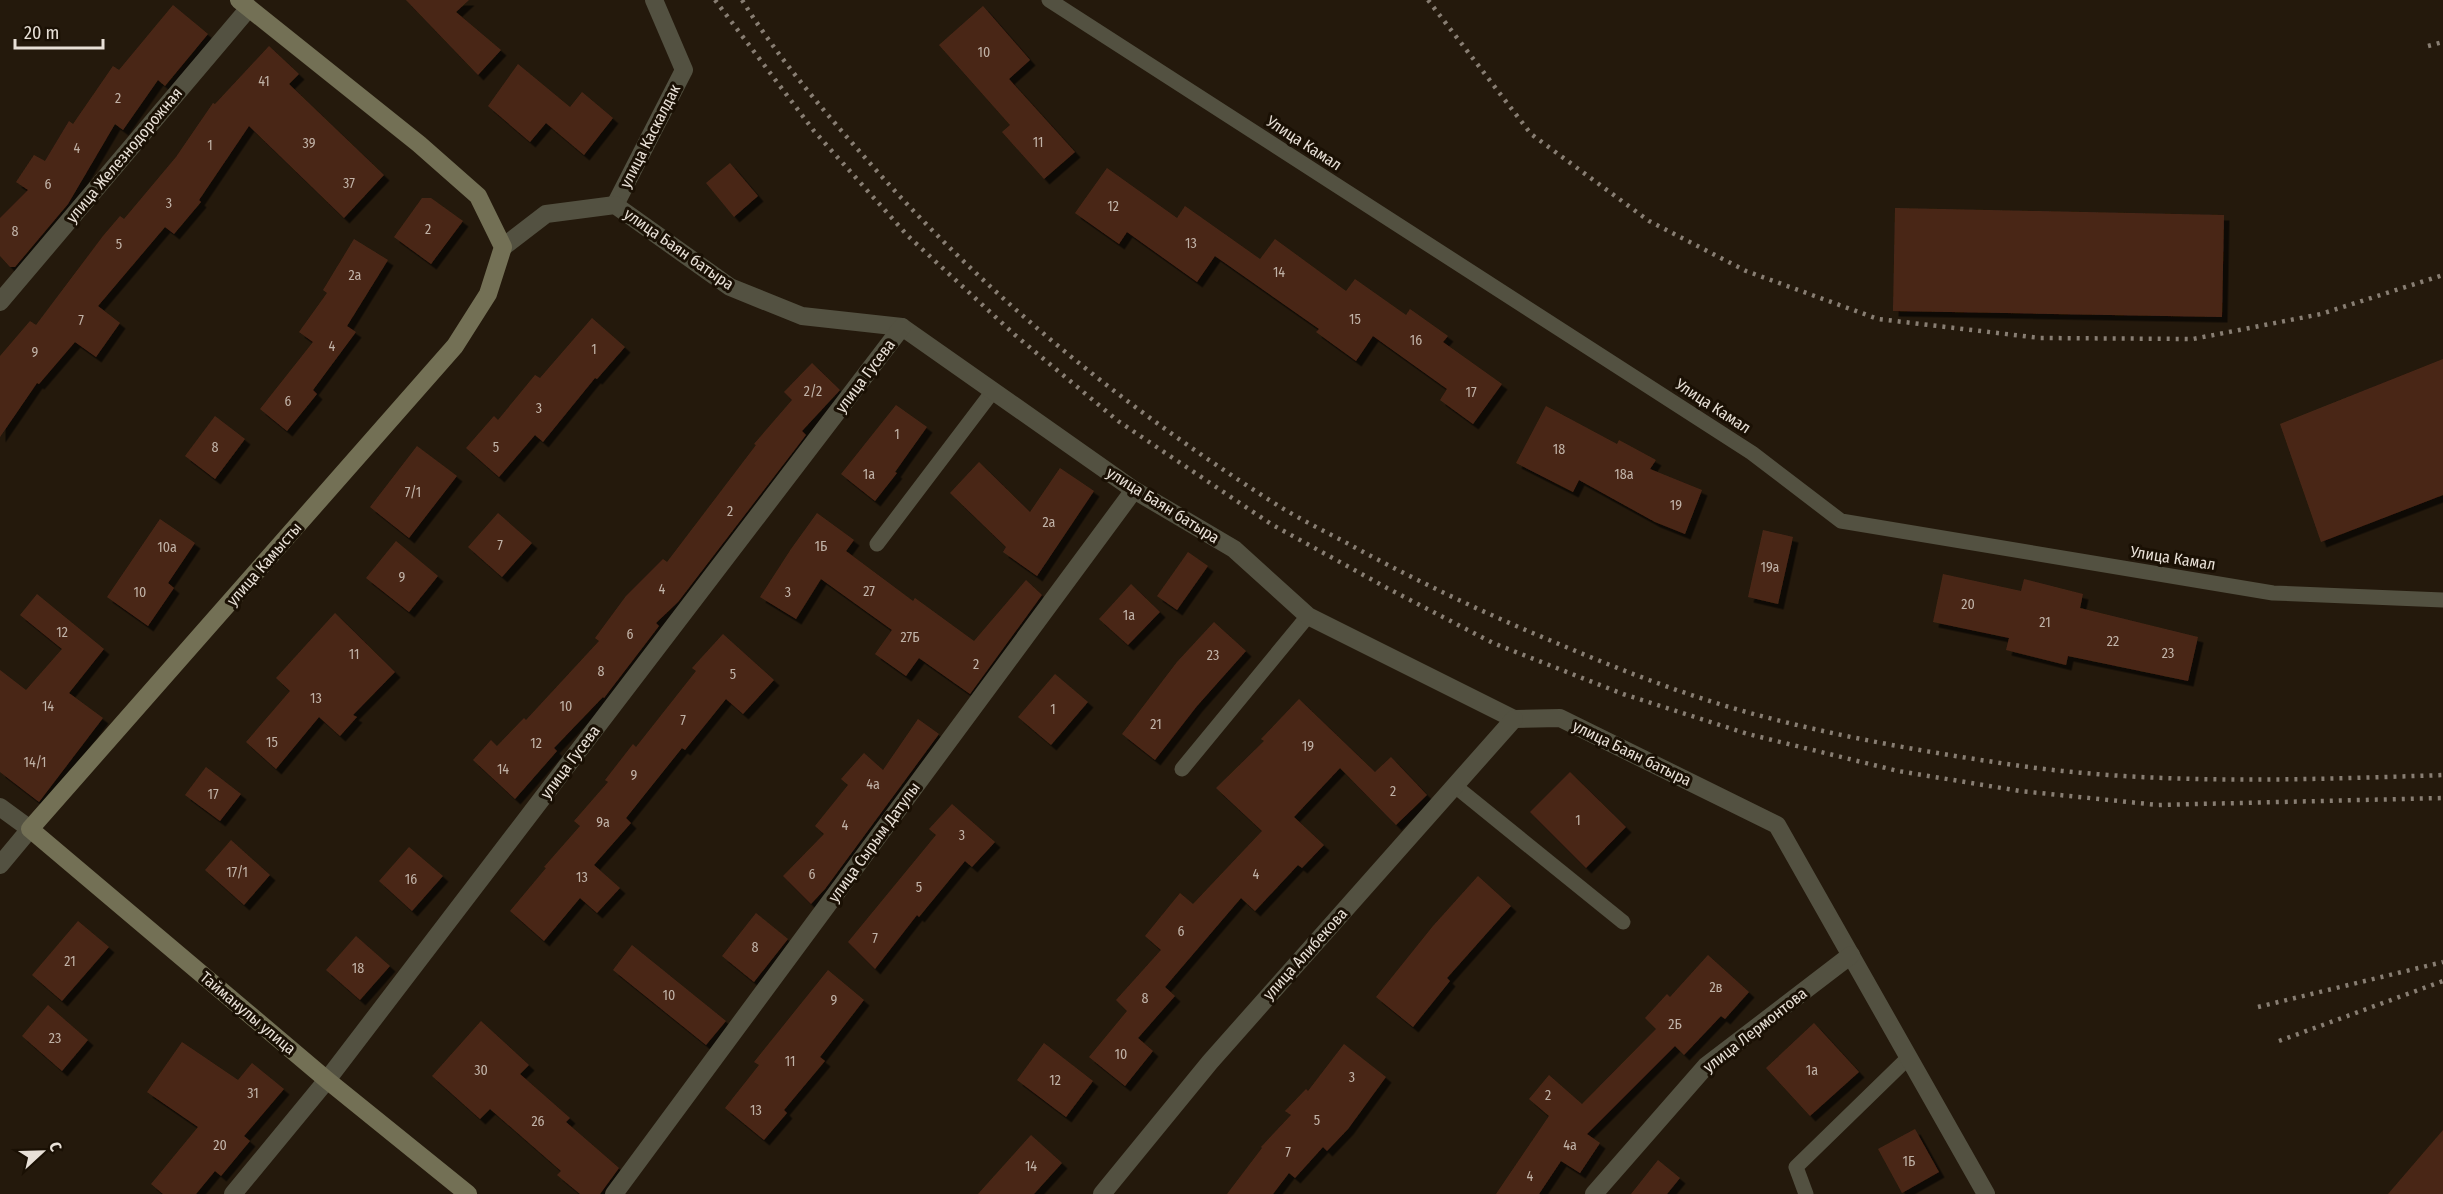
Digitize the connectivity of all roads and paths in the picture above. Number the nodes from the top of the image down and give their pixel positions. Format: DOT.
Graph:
graph roads {
  1 [pos="654,0"];
  2 [pos="1049,0"];
  3 [pos="244,4"];
  4 [pos="615,205"];
  5 [pos="503,247"];
  6 [pos="0,302"];
  7 [pos="902,327"];
  8 [pos="993,391"];
  9 [pos="1134,490"];
  10 [pos="877,544"];
  11 [pos="2443,600"];
  12 [pos="1308,616"];
  13 [pos="1514,719"];
  14 [pos="1182,769"];
  15 [pos="1455,786"];
  16 [pos="0,807"];
  17 [pos="30,829"];
  18 [pos="0,865"];
  19 [pos="1623,922"];
  20 [pos="1851,955"];
  21 [pos="1909,1057"];
  22 [pos="327,1080"];
  23 [pos="233,1194"];
  24 [pos="468,1194"];
  25 [pos="614,1194"];
  26 [pos="1102,1194"];
  27 [pos="1594,1194"];
  28 [pos="1806,1194"];
  29 [pos="1986,1194"];
  1 -- 4 [label="street, улица Каскалдак"];
  2 -- 11 [label="lane, Улица Камал"];
  3 -- 5 [label="street"];
  3 -- 6 [label="street, улица Железнодорожная"];
  4 -- 5 [label="street, улица Баян батыра"];
  4 -- 7 [label="street, улица Баян батыра"];
  5 -- 17 [label="street, улица Камысты"];
  7 -- 8 [label="street, улица Баян батыра"];
  7 -- 22 [label="street, улица Гусева"];
  8 -- 9 [label="street, улица Баян батыра"];
  8 -- 10 [label="lane"];
  9 -- 12 [label="street, улица Баян батыра"];
  9 -- 25 [label="street, улица Сырым Датулы"];
  12 -- 13 [label="street, улица Баян батыра"];
  12 -- 14 [label="lane"];
  13 -- 15 [label="street, улица Алибекова"];
  13 -- 20 [label="street, улица Баян батыра"];
  15 -- 19 [label="lane"];
  15 -- 26 [label="street, улица Алибекова"];
  16 -- 17 [label="street"];
  17 -- 18 [label="street, улица Камысты"];
  17 -- 22 [label="street, Тайманулы улица"];
  20 -- 21 [label="street, улица Баян батыра"];
  20 -- 27 [label="street, улица Лермонтова"];
  21 -- 28 [label="lane"];
  21 -- 29 [label="street, улица Баян батыра"];
  22 -- 23 [label="street, улица Гусева"];
  22 -- 24 [label="street, Тайманулы улица"];
}
